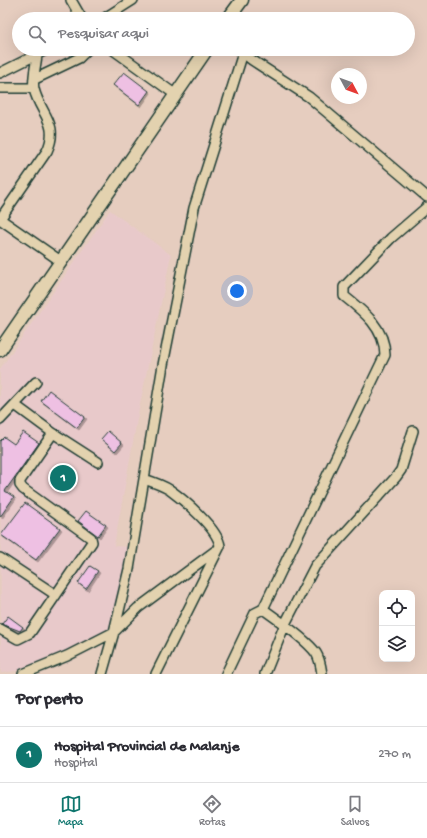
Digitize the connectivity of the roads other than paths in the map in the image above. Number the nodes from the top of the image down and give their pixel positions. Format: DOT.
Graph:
graph roads {
  1 [pos="71,0"];
  2 [pos="133,0"];
  3 [pos="242,0"];
  4 [pos="78,12"];
  5 [pos="114,12"];
  6 [pos="233,12"];
  7 [pos="35,56"];
  8 [pos="37,56"];
  9 [pos="81,56"];
  10 [pos="122,56"];
  11 [pos="202,56"];
  12 [pos="240,56"];
  13 [pos="249,56"];
  14 [pos="0,73"];
  15 [pos="34,84"];
  16 [pos="0,88"];
  17 [pos="176,95"];
  18 [pos="427,197"];
  19 [pos="427,207"];
  20 [pos="0,219"];
  21 [pos="62,262"];
  22 [pos="0,350"];
  23 [pos="36,382"];
  24 [pos="14,405"];
  25 [pos="0,420"];
  26 [pos="413,431"];
  27 [pos="53,433"];
  28 [pos="98,462"];
  29 [pos="144,478"];
  30 [pos="217,550"];
  31 [pos="0,558"];
  32 [pos="56,595"];
  33 [pos="263,609"];
  34 [pos="285,624"];
  35 [pos="0,629"];
  36 [pos="114,632"];
  37 [pos="23,674"];
  38 [pos="102,674"];
  39 [pos="156,674"];
  40 [pos="226,674"];
  41 [pos="265,674"];
  42 [pos="322,674"];
  1 -- 4 [label="street"];
  2 -- 5 [label="street"];
  3 -- 6 [label="main road"];
  7 -- 14 [label="street"];
  8 -- 15 [label="street"];
  9 -- 15 [label="street"];
  10 -- 17 [label="street"];
  11 -- 17 [label="main road"];
  12 -- 29 [label="street"];
  13 -- 18 [label="street"];
  15 -- 16 [label="street"];
  15 -- 20 [label="street"];
  17 -- 21 [label="main road"];
  19 -- 33 [label="street"];
  20 -- 21 [label="street"];
  21 -- 22 [label="main road"];
  23 -- 24 [label="street"];
  24 -- 25 [label="street"];
  24 -- 27 [label="street"];
  26 -- 34 [label="street"];
  27 -- 28 [label="street"];
  27 -- 32 [label="street"];
  29 -- 30 [label="street"];
  29 -- 36 [label="street"];
  30 -- 36 [label="street"];
  30 -- 39 [label="street"];
  31 -- 32 [label="street"];
  32 -- 35 [label="street"];
  33 -- 34 [label="street"];
  33 -- 40 [label="street"];
  34 -- 41 [label="street"];
  34 -- 42 [label="street"];
  36 -- 37 [label="street"];
  36 -- 38 [label="street"];
}
